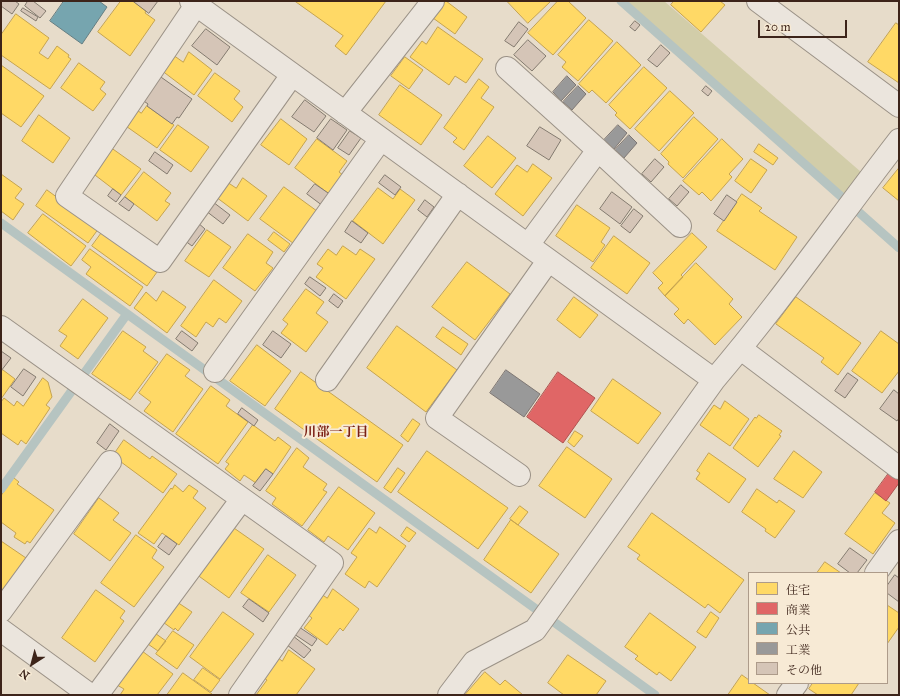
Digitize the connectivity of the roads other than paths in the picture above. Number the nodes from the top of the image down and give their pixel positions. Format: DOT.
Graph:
graph roads {
  1 [pos="433,1"];
  2 [pos="758,1"];
  3 [pos="194,3"];
  4 [pos="507,68"];
  5 [pos="292,75"];
  6 [pos="899,106"];
  7 [pos="345,113"];
  8 [pos="381,139"];
  9 [pos="899,140"];
  10 [pos="598,150"];
  11 [pos="458,194"];
  12 [pos="680,226"];
  13 [pos="528,245"];
  14 [pos="548,261"];
  15 [pos="1,327"];
  16 [pos="741,349"];
  17 [pos="215,371"];
  18 [pos="327,380"];
  19 [pos="714,380"];
  20 [pos="110,462"];
  21 [pos="899,468"];
  22 [pos="518,475"];
  23 [pos="242,499"];
  24 [pos="899,542"];
  25 [pos="877,572"];
  26 [pos="1,611"];
  27 [pos="1,630"];
  28 [pos="796,684"];
  29 [pos="90,695"];
  30 [pos="97,695"];
  31 [pos="240,695"];
  32 [pos="449,695"];
  33 [pos="788,695"];
  1 -- 7 [label="street"];
  2 -- 6 [label="street"];
  3 -- 5 [label="street"];
  3 -- 5 [label="street"];
  4 -- 10 [label="street"];
  5 -- 7 [label="street"];
  7 -- 8 [label="street"];
  8 -- 11 [label="street"];
  8 -- 17 [label="street"];
  9 -- 16 [label="street"];
  10 -- 12 [label="street"];
  10 -- 13 [label="street"];
  11 -- 13 [label="street"];
  11 -- 18 [label="street"];
  13 -- 14 [label="street"];
  14 -- 19 [label="street"];
  14 -- 22 [label="street"];
  15 -- 23 [label="street"];
  16 -- 19 [label="street"];
  16 -- 21 [label="street"];
  19 -- 32 [label="street"];
  20 -- 26 [label="street"];
  23 -- 30 [label="street"];
  23 -- 31 [label="street"];
  24 -- 25 [label="street"];
  27 -- 29 [label="street"];
  28 -- 33 [label="street"];
}
